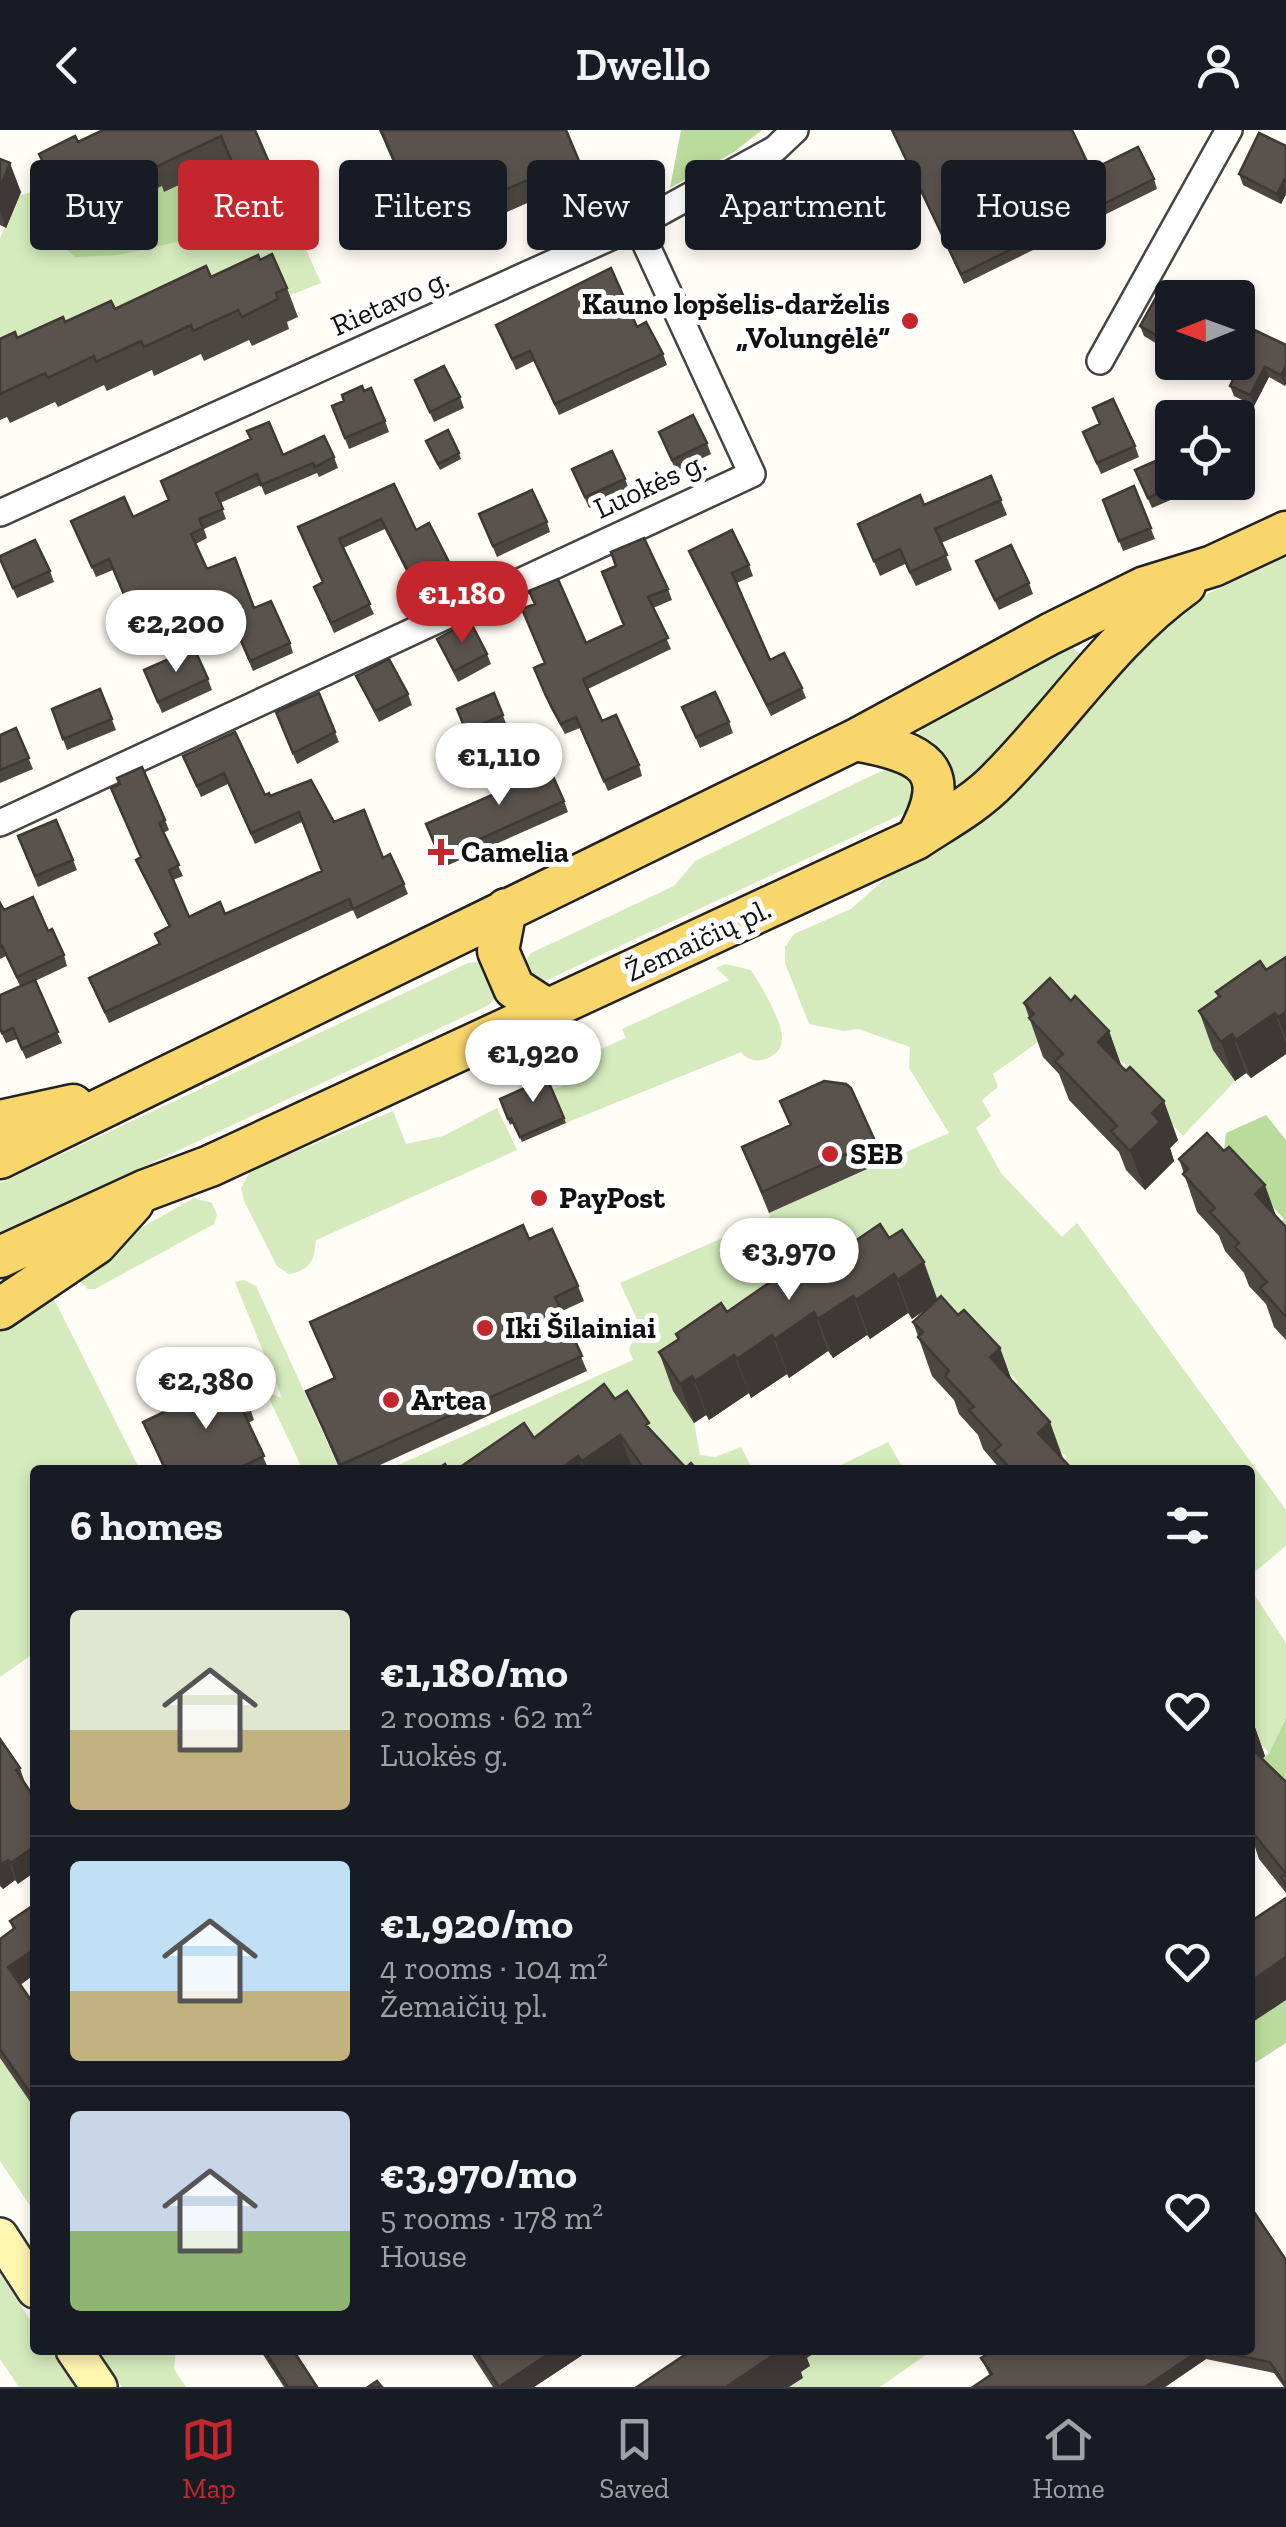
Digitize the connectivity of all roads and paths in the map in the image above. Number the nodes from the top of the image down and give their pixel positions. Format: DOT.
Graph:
graph roads {
  1 [pos="796,130"];
  2 [pos="1229,130"];
  3 [pos="665,210"];
  4 [pos="584,250"];
  5 [pos="648,250"];
  6 [pos="1100,361"];
  7 [pos="0,513"];
  8 [pos="1286,532"];
  9 [pos="1212,566"];
  10 [pos="855,740"];
  11 [pos="0,823"];
  12 [pos="916,839"];
  13 [pos="506,910"];
  14 [pos="548,1010"];
  15 [pos="135,1091"];
  16 [pos="0,1121"];
  17 [pos="0,1158"];
  18 [pos="146,1190"];
  19 [pos="0,1257"];
  20 [pos="0,1310"];
  21 [pos="0,2236"];
  22 [pos="30,2282"];
  23 [pos="77,2355"];
  24 [pos="99,2387"];
  1 -- 3 [label="street, Rietavo g."];
  2 -- 6 [label="street"];
  4 -- 7 [label="street, Rietavo g."];
  5 -- 11 [label="street, Luokės g."];
  8 -- 9 [label="main road, Žemaičių pl."];
  9 -- 10 [label="main road, Žemaičių pl."];
  9 -- 12 [label="main road, Žemaičių pl."];
  10 -- 12 [label="main road"];
  10 -- 13 [label="main road, Žemaičių pl."];
  12 -- 14 [label="main road, Žemaičių pl."];
  13 -- 14 [label="main road"];
  13 -- 15 [label="main road, Žemaičių pl."];
  14 -- 18 [label="main road, Žemaičių pl."];
  15 -- 16 [label="main road"];
  15 -- 17 [label="main road, Žemaičių pl."];
  18 -- 19 [label="main road, Žemaičių pl."];
  18 -- 20 [label="main road"];
  21 -- 22 [label="main road"];
  23 -- 24 [label="main road"];
}
